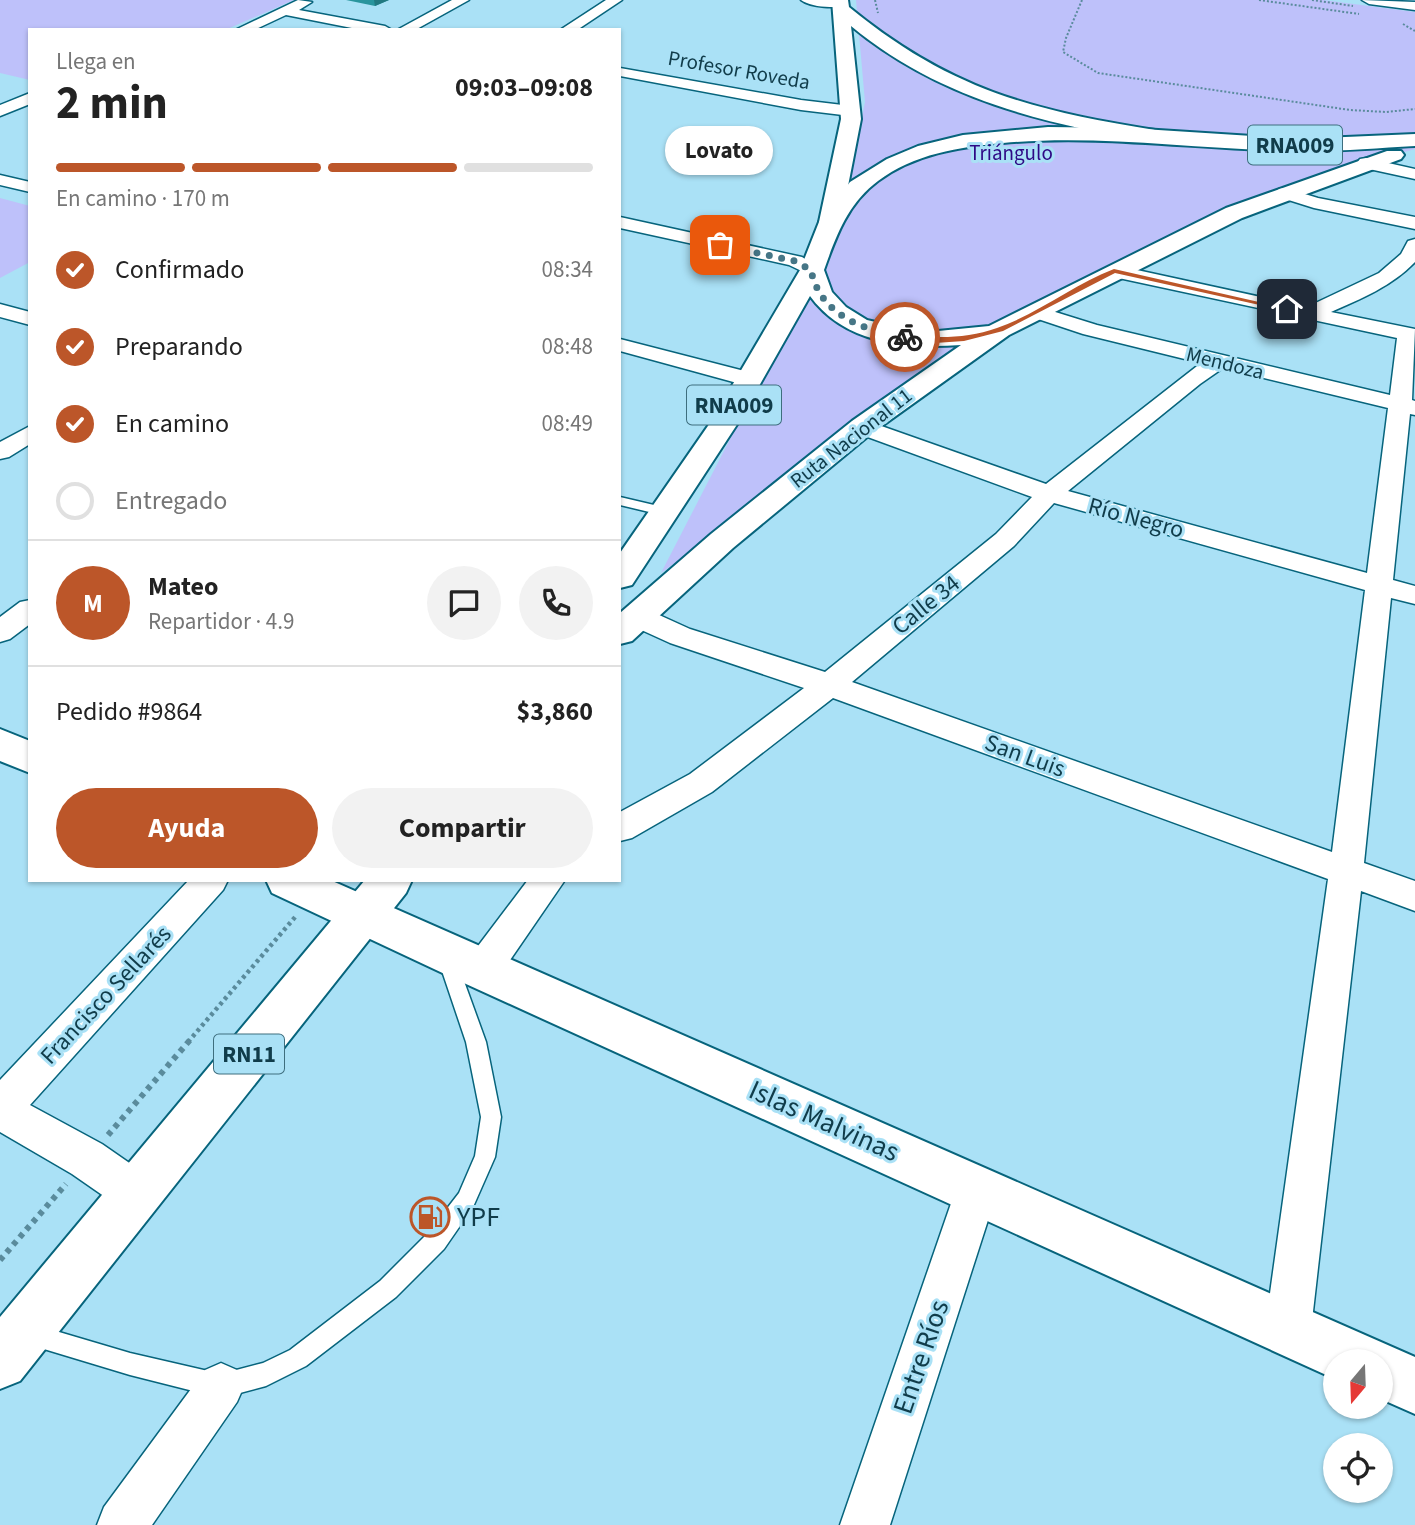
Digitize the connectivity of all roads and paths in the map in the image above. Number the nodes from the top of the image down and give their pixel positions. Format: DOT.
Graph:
graph roads {
  1 [pos="310,0"];
  2 [pos="462,0"];
  3 [pos="615,0"];
  4 [pos="808,0"];
  5 [pos="875,0"];
  6 [pos="1082,0"];
  7 [pos="1259,0"];
  8 [pos="1369,0"];
  9 [pos="1407,3"];
  10 [pos="841,4"];
  11 [pos="284,11"];
  12 [pos="1369,16"];
  13 [pos="882,19"];
  14 [pos="1406,21"];
  15 [pos="246,28"];
  16 [pos="374,28"];
  17 [pos="408,28"];
  18 [pos="571,28"];
  19 [pos="1415,31"];
  20 [pos="885,66"];
  21 [pos="621,72"];
  22 [pos="949,83"];
  23 [pos="10,88"];
  24 [pos="28,92"];
  25 [pos="28,99"];
  26 [pos="1415,109"];
  27 [pos="0,111"];
  28 [pos="851,111"];
  29 [pos="1175,139"];
  30 [pos="1415,140"];
  31 [pos="1415,148"];
  32 [pos="1239,160"];
  33 [pos="1366,163"];
  34 [pos="1415,174"];
  35 [pos="1259,179"];
  36 [pos="0,180"];
  37 [pos="28,187"];
  38 [pos="1285,193"];
  39 [pos="1401,203"];
  40 [pos="1234,213"];
  41 [pos="1387,218"];
  42 [pos="830,222"];
  43 [pos="621,223"];
  44 [pos="1415,223"];
  45 [pos="1415,245"];
  46 [pos="811,270"];
  47 [pos="1114,271"];
  48 [pos="0,310"];
  49 [pos="1036,312"];
  50 [pos="1310,313"];
  51 [pos="28,318"];
  52 [pos="1000,330"];
  53 [pos="1411,335"];
  54 [pos="621,345"];
  55 [pos="1218,362"];
  56 [pos="748,379"];
  57 [pos="1407,406"];
  58 [pos="862,427"];
  59 [pos="28,434"];
  60 [pos="0,452"];
  61 [pos="1049,494"];
  62 [pos="621,501"];
  63 [pos="666,512"];
  64 [pos="621,576"];
  65 [pos="1378,585"];
  66 [pos="1415,595"];
  67 [pos="28,611"];
  68 [pos="628,624"];
  69 [pos="0,632"];
  70 [pos="828,685"];
  71 [pos="0,744"];
  72 [pos="28,757"];
  73 [pos="621,827"];
  74 [pos="1346,872"];
  75 [pos="209,882"];
  76 [pos="546,882"];
  77 [pos="301,887"];
  78 [pos="1415,896"];
  79 [pos="376,898"];
  80 [pos="463,962"];
  81 [pos="0,1110"];
  82 [pos="87,1159"];
  83 [pos="977,1189"];
  84 [pos="136,1193"];
  85 [pos="0,1260"];
  86 [pos="1288,1329"];
  87 [pos="11,1347"];
  88 [pos="1332,1349"];
  89 [pos="1393,1376"];
  90 [pos="1415,1386"];
  91 [pos="221,1387"];
  92 [pos="122,1525"];
  93 [pos="865,1525"];
  1 -- 11 [label="street"];
  2 -- 17 [label="street"];
  3 -- 18 [label="street"];
  4 -- 10 [label="street"];
  5 -- 13 [label="path"];
  6 -- 26 [label="path"];
  7 -- 12 [label="path"];
  8 -- 9 [label="street"];
  10 -- 22 [label="main road, RNA009"];
  10 -- 28 [label="main road, RNA009"];
  11 -- 15 [label="street"];
  11 -- 16 [label="street"];
  14 -- 19 [label="path"];
  20 -- 22 [label="main road"];
  21 -- 28 [label="street, Profesor Roveda"];
  22 -- 29 [label="main road, RNA009"];
  23 -- 24 [label="street"];
  25 -- 27 [label="street"];
  28 -- 42 [label="main road, RNA009"];
  29 -- 30 [label="main road, RNA009"];
  29 -- 32 [label="main road, RNA009"];
  29 -- 42 [label="main road, RNA009"];
  31 -- 33 [label="main road, Ruta Nacional 11"];
  33 -- 34 [label="street"];
  33 -- 38 [label="main road, Ruta Nacional 11"];
  35 -- 40 [label="main road, RNA009"];
  36 -- 37 [label="street"];
  38 -- 40 [label="main road, Ruta Nacional 11"];
  38 -- 41 [label="street"];
  39 -- 41 [label="street"];
  40 -- 47 [label="main road, Ruta Nacional 11"];
  41 -- 44 [label="street"];
  42 -- 46 [label="main road, RNA009"];
  43 -- 46 [label="street"];
  45 -- 50 [label="street"];
  46 -- 52 [label="main road"];
  46 -- 56 [label="main road, RNA009"];
  47 -- 49 [label="main road, Ruta Nacional 11"];
  47 -- 50 [label="street"];
  48 -- 51 [label="street"];
  49 -- 52 [label="main road, Ruta Nacional 11"];
  49 -- 55 [label="street, Mendoza"];
  50 -- 53 [label="street"];
  52 -- 58 [label="main road, Ruta Nacional 11"];
  53 -- 57 [label="street"];
  54 -- 56 [label="street"];
  55 -- 57 [label="street, Mendoza"];
  55 -- 61 [label="street, Calle 34"];
  56 -- 63 [label="main road, RNA009"];
  57 -- 65 [label="street"];
  58 -- 61 [label="street, Río Negro"];
  58 -- 68 [label="main road, Ruta Nacional 11"];
  59 -- 60 [label="street"];
  61 -- 65 [label="street, Río Negro"];
  61 -- 70 [label="street, Calle 34"];
  62 -- 63 [label="lane"];
  63 -- 64 [label="main road, RNA009"];
  65 -- 66 [label="street, Río Negro"];
  65 -- 74 [label="street"];
  67 -- 69 [label="street"];
  68 -- 70 [label="street, San Luis"];
  70 -- 73 [label="street, Calle 34"];
  70 -- 74 [label="street, San Luis"];
  71 -- 72 [label="main road"];
  74 -- 78 [label="street, San Luis"];
  74 -- 86 [label="street"];
  75 -- 81 [label="street, Francisco Sellarés"];
  76 -- 80 [label="street"];
  77 -- 79 [label="main road, Islas Malvinas"];
  77 -- 82 [label="path"];
  79 -- 80 [label="main road, Islas Malvinas"];
  79 -- 84 [label="main road, RN11"];
  80 -- 83 [label="main road, Islas Malvinas"];
  80 -- 91 [label="lane"];
  81 -- 82 [label="street"];
  82 -- 84 [label="street"];
  82 -- 85 [label="path"];
  83 -- 86 [label="main road, Islas Malvinas"];
  83 -- 93 [label="street, Entre Ríos"];
  84 -- 87 [label="main road, RN11"];
  86 -- 88 [label="main road, Islas Malvinas"];
  87 -- 91 [label="lane"];
  89 -- 90 [label="main road"];
  91 -- 92 [label="street"];
}
